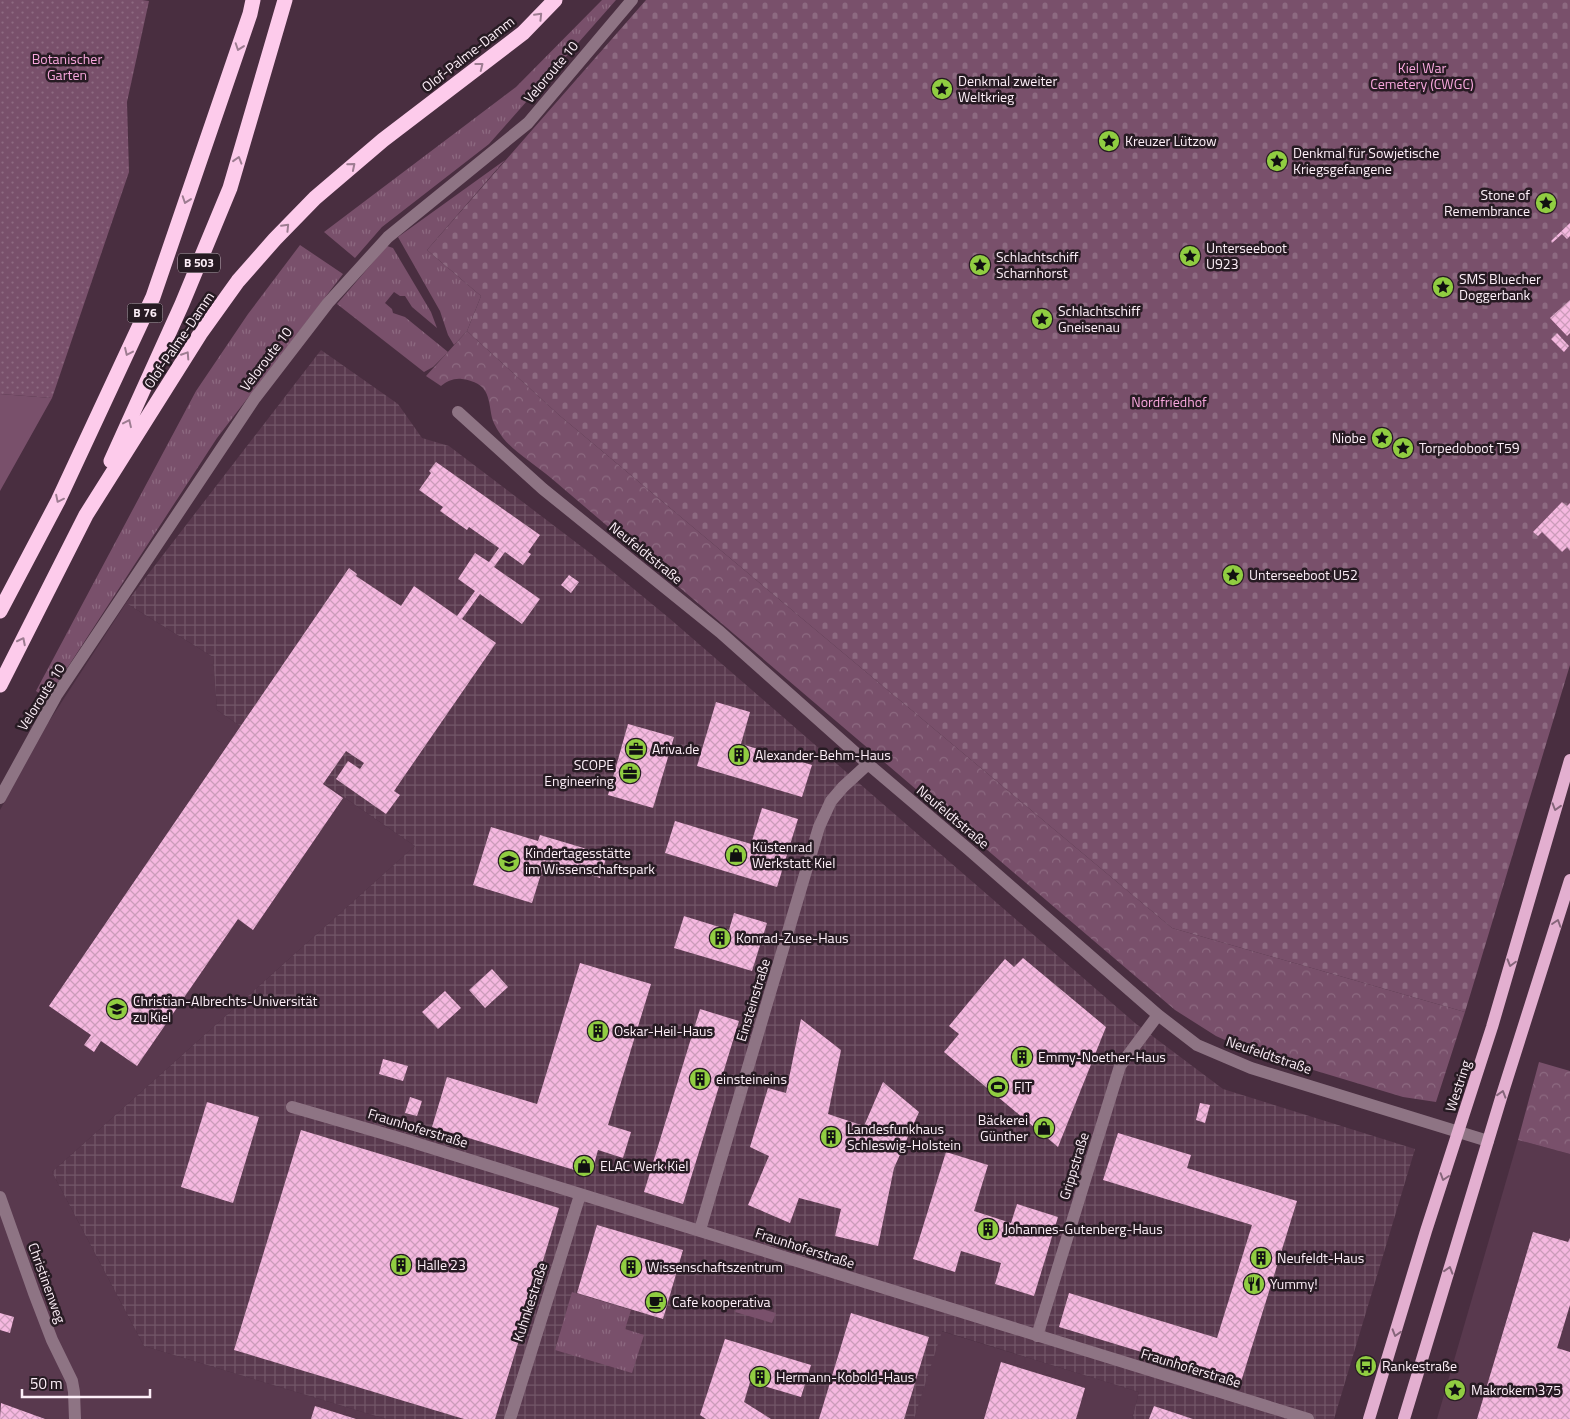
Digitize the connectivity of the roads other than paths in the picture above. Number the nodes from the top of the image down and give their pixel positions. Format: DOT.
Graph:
graph roads {
  1 [pos="253,0"];
  2 [pos="285,0"];
  3 [pos="555,0"];
  4 [pos="632,0"];
  5 [pos="458,412"];
  6 [pos="86,515"];
  7 [pos="0,611"];
  8 [pos="0,685"];
  9 [pos="1570,760"];
  10 [pos="868,764"];
  11 [pos="0,798"];
  12 [pos="1570,880"];
  13 [pos="1158,1015"];
  14 [pos="292,1107"];
  15 [pos="1459,1131"];
  16 [pos="1488,1141"];
  17 [pos="580,1194"];
  18 [pos="0,1198"];
  19 [pos="700,1230"];
  20 [pos="1037,1336"];
  21 [pos="1269,1414"];
  22 [pos="75,1419"];
  23 [pos="510,1419"];
  24 [pos="1308,1419"];
  25 [pos="1369,1419"];
  26 [pos="1404,1419"];
  1 -- 7 [label="highway, B 76, one-way"];
  6 -- 2 [label="highway, B 503, one-way"];
  6 -- 3 [label="highway, Olof-Palme-Damm, one-way"];
  4 -- 11 [label="street, Veloroute 10"];
  5 -- 10 [label="street, Neufeldtstraße"];
  8 -- 6 [label="highway, Olof-Palme-Damm, one-way"];
  9 -- 15 [label="main road, Westring, one-way"];
  10 -- 13 [label="street, Neufeldtstraße"];
  10 -- 19 [label="street, Einsteinstraße"];
  16 -- 12 [label="main road, one-way"];
  13 -- 15 [label="street, Neufeldtstraße"];
  13 -- 20 [label="street, Grippstraße"];
  14 -- 17 [label="street, Fraunhoferstraße"];
  15 -- 16 [label="street, Neufeldtstraße"];
  15 -- 25 [label="main road, Westring, one-way"];
  26 -- 16 [label="main road, one-way"];
  17 -- 19 [label="street, Fraunhoferstraße"];
  17 -- 23 [label="street, Kuhnkestraße"];
  18 -- 22 [label="street, Christinenweg"];
  19 -- 20 [label="street, Fraunhoferstraße"];
  20 -- 21 [label="street, Fraunhoferstraße"];
  21 -- 24 [label="street, Fraunhoferstraße"];
}
